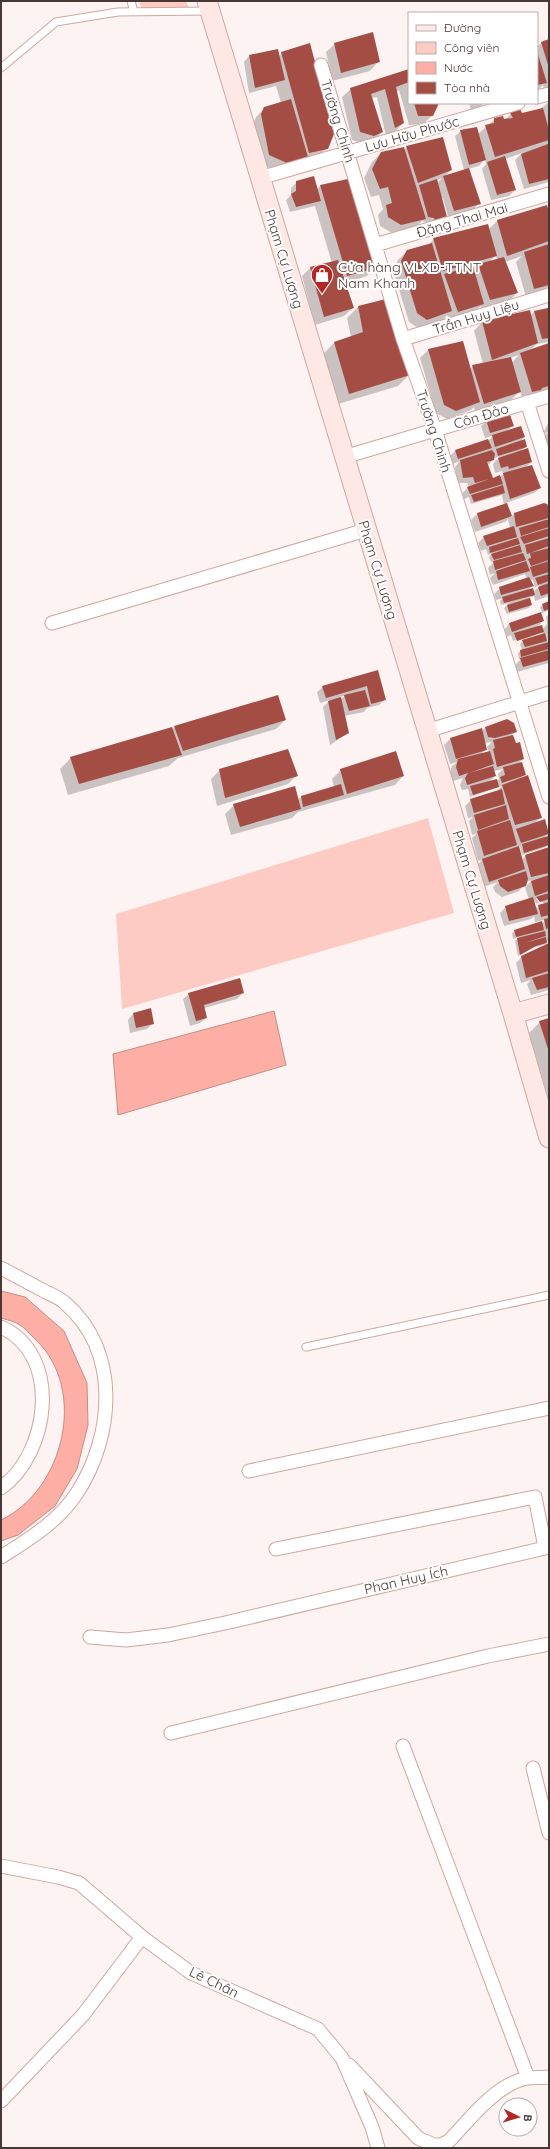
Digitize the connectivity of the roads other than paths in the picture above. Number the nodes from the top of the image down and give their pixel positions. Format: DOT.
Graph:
graph roads {
  1 [pos="131,1"];
  2 [pos="208,6"];
  3 [pos="134,12"];
  4 [pos="320,65"];
  5 [pos="1,68"];
  6 [pos="549,94"];
  7 [pos="538,97"];
  8 [pos="515,104"];
  9 [pos="347,153"];
  10 [pos="260,178"];
  11 [pos="549,194"];
  12 [pos="375,245"];
  13 [pos="549,295"];
  14 [pos="403,339"];
  15 [pos="549,396"];
  16 [pos="527,402"];
  17 [pos="434,430"];
  18 [pos="344,457"];
  19 [pos="549,471"];
  20 [pos="366,530"];
  21 [pos="52,623"];
  22 [pos="549,693"];
  23 [pos="520,701"];
  24 [pos="427,731"];
  25 [pos="549,796"];
  26 [pos="549,1004"];
  27 [pos="513,1014"];
  28 [pos="549,1138"];
  29 [pos="1,1268"];
  30 [pos="549,1295"];
  31 [pos="1,1327"];
  32 [pos="306,1347"];
  33 [pos="549,1408"];
  34 [pos="249,1471"];
  35 [pos="1,1488"];
  36 [pos="547,1547"];
  37 [pos="276,1549"];
  38 [pos="1,1557"];
  39 [pos="90,1637"];
  40 [pos="549,1644"];
  41 [pos="171,1733"];
  42 [pos="403,1746"];
  43 [pos="533,1768"];
  44 [pos="549,1833"];
  45 [pos="1,1866"];
  46 [pos="142,1938"];
  47 [pos="342,2058"];
  48 [pos="549,2077"];
  49 [pos="528,2078"];
  50 [pos="1,2101"];
  51 [pos="378,2148"];
  1 -- 3 [label="lane"];
  2 -- 3 [label="lane"];
  2 -- 10 [label="street, Phạm Cự Lượng"];
  3 -- 5 [label="lane"];
  4 -- 9 [label="street, Trường Chinh"];
  6 -- 7 [label="street"];
  8 -- 9 [label="street, Lưu Hữu Phước"];
  9 -- 10 [label="street, Lưu Hữu Phước"];
  9 -- 12 [label="street, Trường Chinh"];
  10 -- 18 [label="street, Phạm Cự Lượng"];
  11 -- 12 [label="street, Đặng Thai Mai"];
  12 -- 14 [label="street, Trường Chinh"];
  13 -- 14 [label="street, Trần Huy Liệu"];
  14 -- 17 [label="street, Trường Chinh"];
  15 -- 16 [label="street, Côn Đảo"];
  16 -- 17 [label="street, Côn Đảo"];
  16 -- 19 [label="street"];
  17 -- 18 [label="street, Côn Đảo"];
  17 -- 23 [label="street, Trường Chinh"];
  18 -- 20 [label="street, Phạm Cự Lượng"];
  20 -- 21 [label="street"];
  20 -- 24 [label="street, Phạm Cự Lượng"];
  22 -- 23 [label="street"];
  23 -- 24 [label="street"];
  23 -- 25 [label="street, Trường Chinh"];
  24 -- 27 [label="street, Phạm Cự Lượng"];
  26 -- 27 [label="street"];
  27 -- 28 [label="street, Phạm Cự Lượng"];
  29 -- 38 [label="street"];
  30 -- 32 [label="lane"];
  31 -- 35 [label="street"];
  33 -- 34 [label="street"];
  36 -- 37 [label="street"];
  36 -- 39 [label="street, Phan Huy Ích"];
  40 -- 41 [label="street"];
  42 -- 49 [label="street"];
  43 -- 44 [label="street"];
  45 -- 46 [label="street, Lê Chân"];
  46 -- 47 [label="street, Lê Chân"];
  46 -- 50 [label="street"];
  47 -- 49 [label="street"];
  47 -- 51 [label="street, Lê Chân"];
  48 -- 49 [label="street"];
}
